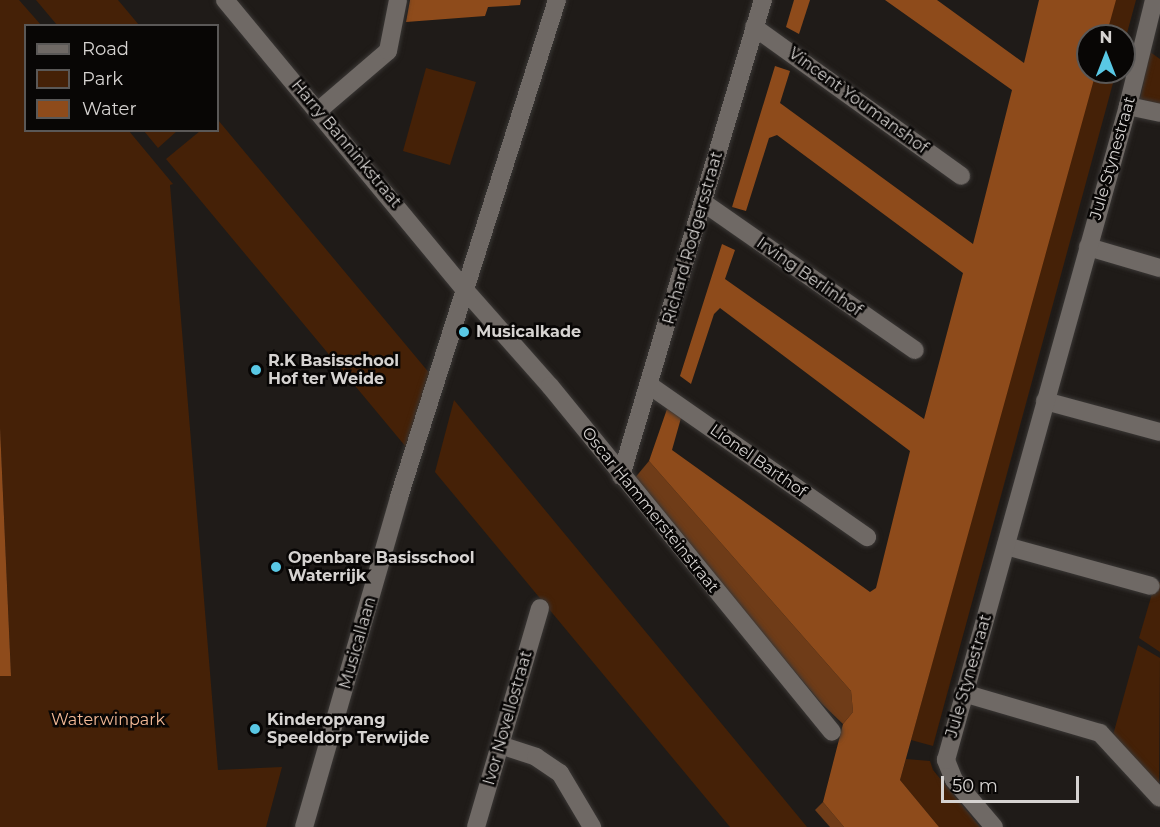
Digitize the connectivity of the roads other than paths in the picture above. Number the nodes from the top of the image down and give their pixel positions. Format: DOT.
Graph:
graph roads {
  1 [pos="225,0"];
  2 [pos="398,0"];
  3 [pos="557,0"];
  4 [pos="763,0"];
  5 [pos="1154,0"];
  6 [pos="754,27"];
  7 [pos="1128,106"];
  8 [pos="318,111"];
  9 [pos="1160,113"];
  10 [pos="961,176"];
  11 [pos="704,203"];
  12 [pos="1088,247"];
  13 [pos="1160,268"];
  14 [pos="465,290"];
  15 [pos="915,350"];
  16 [pos="650,386"];
  17 [pos="1045,401"];
  18 [pos="1160,432"];
  19 [pos="621,476"];
  20 [pos="867,537"];
  21 [pos="1006,546"];
  22 [pos="1151,586"];
  23 [pos="540,608"];
  24 [pos="963,693"];
  25 [pos="832,732"];
  26 [pos="500,745"];
  27 [pos="1160,798"];
  28 [pos="304,827"];
  29 [pos="476,827"];
  30 [pos="592,827"];
  31 [pos="993,827"];
  1 -- 8 [label="street, Harry Banninkstraat"];
  2 -- 8 [label="street"];
  3 -- 14 [label="street"];
  4 -- 6 [label="street, Richard Rodgersstraat"];
  5 -- 7 [label="street, Jule Stynestraat"];
  6 -- 10 [label="street, Vincent Youmanshof"];
  6 -- 11 [label="street, Richard Rodgersstraat"];
  7 -- 9 [label="street"];
  7 -- 12 [label="street, Jule Stynestraat"];
  8 -- 14 [label="street, Harry Banninkstraat"];
  11 -- 15 [label="street, Irving Berlinhof"];
  11 -- 16 [label="street, Richard Rodgersstraat"];
  12 -- 13 [label="street"];
  12 -- 17 [label="street, Jule Stynestraat"];
  14 -- 19 [label="street, Oscar Hammersteinstraat"];
  14 -- 28 [label="street, Musicallaan"];
  16 -- 19 [label="street, Richard Rodgersstraat"];
  16 -- 20 [label="street, Lionel Barthof"];
  17 -- 18 [label="street"];
  17 -- 21 [label="street, Jule Stynestraat"];
  19 -- 25 [label="street, Oscar Hammersteinstraat"];
  21 -- 22 [label="street"];
  21 -- 24 [label="street, Jule Stynestraat"];
  23 -- 26 [label="street, Ivor Novellostraat"];
  24 -- 27 [label="street"];
  24 -- 31 [label="street, Jule Stynestraat"];
  26 -- 29 [label="street, Ivor Novellostraat"];
  26 -- 30 [label="street"];
}
